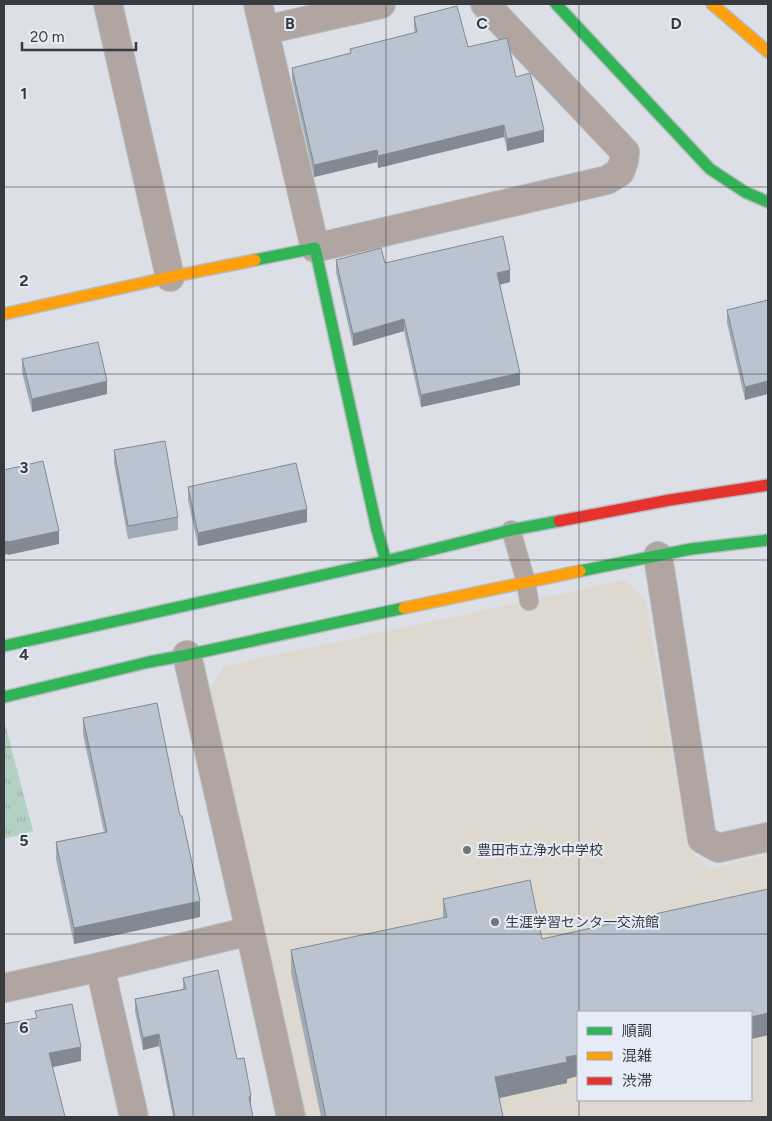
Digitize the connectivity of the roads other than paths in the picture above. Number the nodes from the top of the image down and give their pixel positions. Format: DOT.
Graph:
graph roads {
  1 [pos="108,4"];
  2 [pos="258,4"];
  3 [pos="381,4"];
  4 [pos="485,4"];
  5 [pos="556,4"];
  6 [pos="712,4"];
  7 [pos="265,30"];
  8 [pos="768,52"];
  9 [pos="768,202"];
  10 [pos="315,248"];
  11 [pos="170,277"];
  12 [pos="4,314"];
  13 [pos="768,485"];
  14 [pos="511,530"];
  15 [pos="768,540"];
  16 [pos="658,556"];
  17 [pos="386,561"];
  18 [pos="526,582"];
  19 [pos="529,601"];
  20 [pos="4,646"];
  21 [pos="187,655"];
  22 [pos="4,697"];
  23 [pos="768,837"];
  24 [pos="250,931"];
  25 [pos="100,967"];
  26 [pos="4,988"];
  27 [pos="134,1117"];
  28 [pos="290,1117"];
  1 -- 11 [label="street"];
  2 -- 7 [label="street"];
  3 -- 7 [label="street"];
  4 -- 10 [label="street"];
  5 -- 9 [label="street"];
  6 -- 8 [label="street"];
  7 -- 10 [label="street"];
  10 -- 11 [label="street"];
  10 -- 17 [label="street"];
  11 -- 12 [label="street"];
  13 -- 14 [label="street"];
  14 -- 17 [label="street"];
  14 -- 18 [label="lane"];
  15 -- 16 [label="street"];
  16 -- 18 [label="street"];
  16 -- 23 [label="street"];
  17 -- 20 [label="street"];
  18 -- 19 [label="lane"];
  18 -- 21 [label="street"];
  21 -- 22 [label="street"];
  21 -- 24 [label="street"];
  24 -- 25 [label="street"];
  24 -- 28 [label="street"];
  25 -- 26 [label="street"];
  25 -- 27 [label="street"];
}
